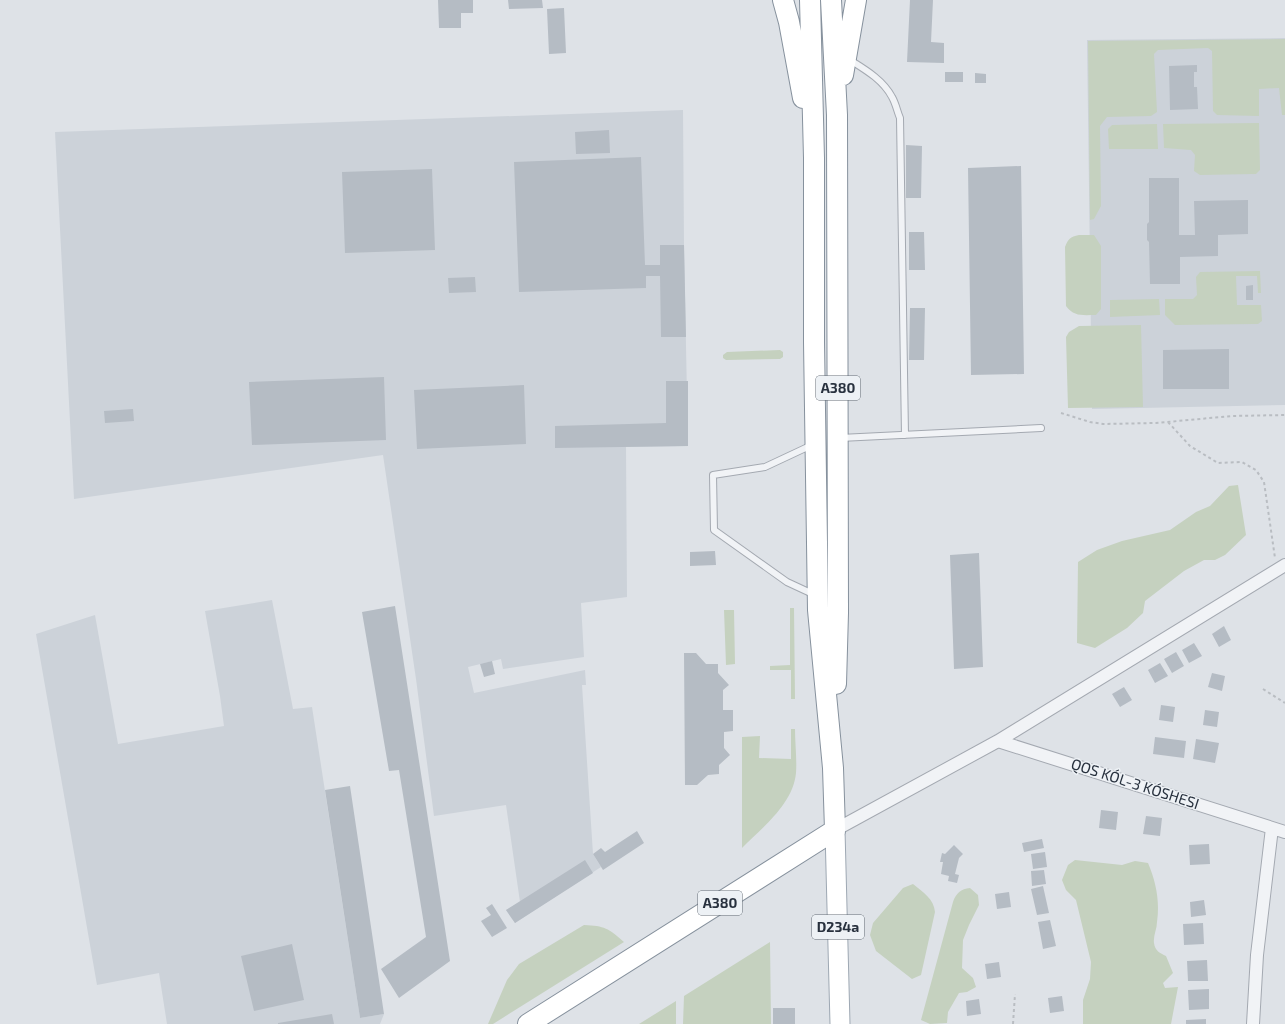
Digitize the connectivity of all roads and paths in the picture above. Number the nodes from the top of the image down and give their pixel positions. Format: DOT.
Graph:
graph roads {
  1 [pos="783,0"];
  2 [pos="856,0"];
  3 [pos="831,4"];
  4 [pos="810,5"];
  5 [pos="846,58"];
  6 [pos="837,115"];
  7 [pos="814,158"];
  8 [pos="1061,413"];
  9 [pos="1285,415"];
  10 [pos="1168,422"];
  11 [pos="1041,428"];
  12 [pos="905,435"];
  13 [pos="838,438"];
  14 [pos="816,443"];
  15 [pos="1281,568"];
  16 [pos="818,597"];
  17 [pos="1263,689"];
  18 [pos="1285,703"];
  19 [pos="998,741"];
  20 [pos="833,768"];
  21 [pos="1272,828"];
  22 [pos="835,830"];
  23 [pos="1285,832"];
  24 [pos="1015,994"];
  25 [pos="528,1024"];
  26 [pos="840,1024"];
  27 [pos="1013,1024"];
  28 [pos="1253,1024"];
  1 -- 7 [label="highway"];
  2 -- 5 [label="highway"];
  3 -- 6 [label="highway, A380"];
  4 -- 7 [label="highway, A380"];
  5 -- 6 [label="highway"];
  5 -- 12 [label="lane"];
  6 -- 13 [label="highway, A380"];
  7 -- 14 [label="highway, A380"];
  8 -- 10 [label="path"];
  9 -- 10 [label="path"];
  10 -- 15 [label="path"];
  11 -- 12 [label="lane"];
  12 -- 13 [label="lane"];
  13 -- 20 [label="highway, A380"];
  14 -- 16 [label="highway, A380"];
  14 -- 16 [label="lane"];
  15 -- 19 [label="street"];
  16 -- 20 [label="highway, A380"];
  17 -- 18 [label="path"];
  19 -- 21 [label="street, QOS KÓL-3 KÓSHESI"];
  19 -- 22 [label="street"];
  20 -- 22 [label="highway, A380"];
  21 -- 23 [label="street, QOS KÓL-3 KÓSHESI"];
  21 -- 28 [label="street"];
  22 -- 25 [label="highway, A380"];
  22 -- 26 [label="main road, D234a"];
  24 -- 27 [label="path"];
}
